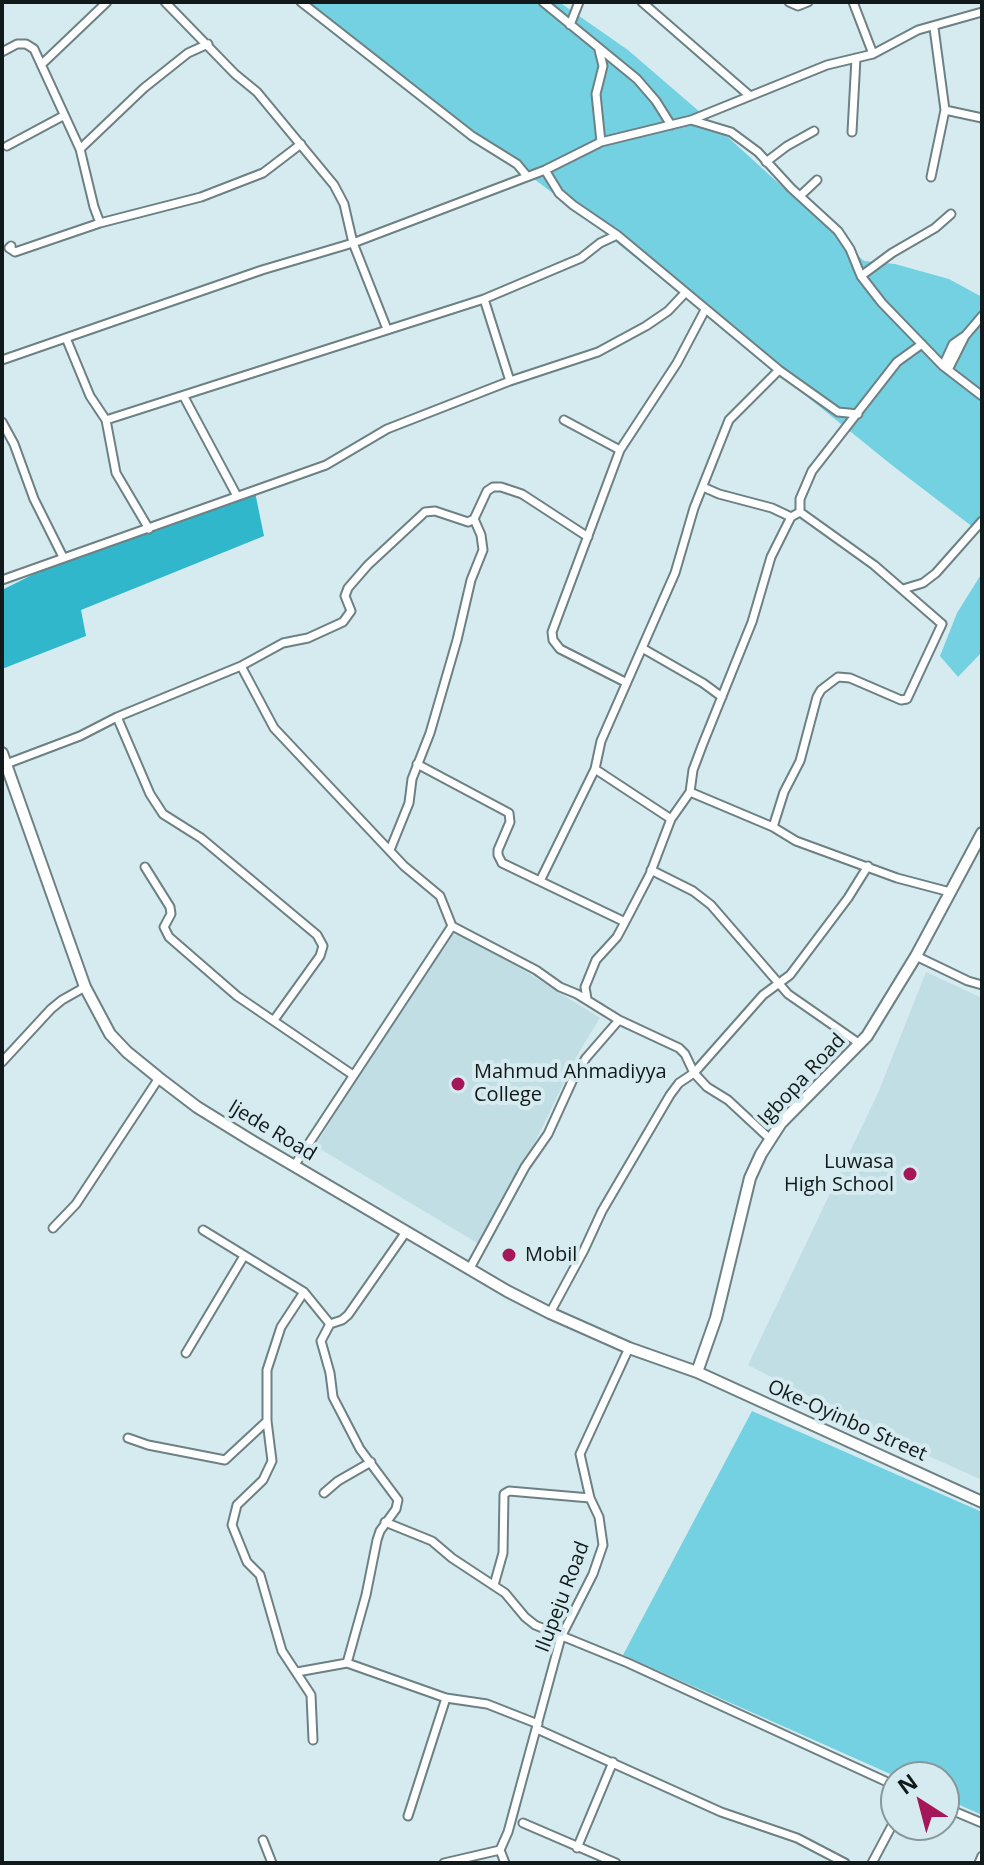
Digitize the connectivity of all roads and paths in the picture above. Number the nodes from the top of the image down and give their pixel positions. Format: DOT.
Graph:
graph roads {
  1 [pos="107,2"];
  2 [pos="165,2"];
  3 [pos="301,2"];
  4 [pos="543,2"];
  5 [pos="579,2"];
  6 [pos="642,2"];
  7 [pos="789,2"];
  8 [pos="808,2"];
  9 [pos="853,2"];
  10 [pos="982,12"];
  11 [pos="570,25"];
  12 [pos="934,28"];
  13 [pos="208,44"];
  14 [pos="599,49"];
  15 [pos="2,52"];
  16 [pos="873,54"];
  17 [pos="856,58"];
  18 [pos="42,64"];
  19 [pos="750,96"];
  20 [pos="945,110"];
  21 [pos="63,116"];
  22 [pos="982,118"];
  23 [pos="691,120"];
  24 [pos="671,125"];
  25 [pos="814,131"];
  26 [pos="852,132"];
  27 [pos="601,142"];
  28 [pos="301,144"];
  29 [pos="7,146"];
  30 [pos="80,149"];
  31 [pos="766,162"];
  32 [pos="545,170"];
  33 [pos="527,176"];
  34 [pos="931,177"];
  35 [pos="817,180"];
  36 [pos="800,196"];
  37 [pos="951,214"];
  38 [pos="100,223"];
  39 [pos="617,235"];
  40 [pos="353,243"];
  41 [pos="11,246"];
  42 [pos="861,276"];
  43 [pos="685,293"];
  44 [pos="484,299"];
  45 [pos="705,310"];
  46 [pos="982,316"];
  47 [pos="387,329"];
  48 [pos="965,336"];
  49 [pos="66,338"];
  50 [pos="922,344"];
  51 [pos="953,344"];
  52 [pos="930,352"];
  53 [pos="2,360"];
  54 [pos="946,367"];
  55 [pos="779,370"];
  56 [pos="510,381"];
  57 [pos="982,396"];
  58 [pos="184,397"];
  59 [pos="858,414"];
  60 [pos="106,420"];
  61 [pos="564,420"];
  62 [pos="2,422"];
  63 [pos="620,450"];
  64 [pos="703,487"];
  65 [pos="237,496"];
  66 [pos="800,512"];
  67 [pos="791,517"];
  68 [pos="474,519"];
  69 [pos="982,521"];
  70 [pos="149,529"];
  71 [pos="588,537"];
  72 [pos="63,557"];
  73 [pos="2,580"];
  74 [pos="903,589"];
  75 [pos="642,648"];
  76 [pos="241,666"];
  77 [pos="625,682"];
  78 [pos="722,697"];
  79 [pos="117,717"];
  80 [pos="4,759"];
  81 [pos="417,764"];
  82 [pos="595,769"];
  83 [pos="690,792"];
  84 [pos="671,819"];
  85 [pos="773,827"];
  86 [pos="982,833"];
  87 [pos="390,850"];
  88 [pos="868,866"];
  89 [pos="145,867"];
  90 [pos="651,870"];
  91 [pos="540,881"];
  92 [pos="950,892"];
  93 [pos="625,922"];
  94 [pos="452,926"];
  95 [pos="916,956"];
  96 [pos="780,983"];
  97 [pos="982,985"];
  98 [pos="85,987"];
  99 [pos="585,987"];
  100 [pos="577,994"];
  101 [pos="587,999"];
  102 [pos="274,1020"];
  103 [pos="619,1020"];
  104 [pos="860,1044"];
  105 [pos="2,1062"];
  106 [pos="694,1073"];
  107 [pos="353,1075"];
  108 [pos="159,1078"];
  109 [pos="770,1139"];
  110 [pos="294,1166"];
  111 [pos="53,1228"];
  112 [pos="203,1230"];
  113 [pos="406,1232"];
  114 [pos="244,1256"];
  115 [pos="470,1268"];
  116 [pos="304,1292"];
  117 [pos="550,1313"];
  118 [pos="330,1324"];
  119 [pos="629,1348"];
  120 [pos="186,1353"];
  121 [pos="697,1372"];
  122 [pos="267,1421"];
  123 [pos="128,1438"];
  124 [pos="371,1462"];
  125 [pos="324,1493"];
  126 [pos="590,1498"];
  127 [pos="982,1502"];
  128 [pos="385,1522"];
  129 [pos="494,1585"];
  130 [pos="561,1637"];
  131 [pos="347,1663"];
  132 [pos="297,1672"];
  133 [pos="446,1698"];
  134 [pos="537,1727"];
  135 [pos="313,1740"];
  136 [pos="613,1762"];
  137 [pos="880,1779"];
  138 [pos="960,1814"];
  139 [pos="408,1816"];
  140 [pos="523,1823"];
  141 [pos="982,1823"];
  142 [pos="263,1840"];
  143 [pos="884,1841"];
  144 [pos="577,1848"];
  145 [pos="500,1850"];
  146 [pos="982,1856"];
  147 [pos="272,1863"];
  148 [pos="444,1863"];
  149 [pos="505,1863"];
  150 [pos="616,1863"];
  151 [pos="845,1863"];
  152 [pos="872,1863"];
  153 [pos="979,1863"];
  1 -- 18 [label="street"];
  2 -- 13 [label="street"];
  3 -- 33 [label="street"];
  4 -- 11 [label="street"];
  5 -- 11 [label="street"];
  6 -- 19 [label="street"];
  7 -- 8 [label="street"];
  9 -- 16 [label="street"];
  10 -- 12 [label="street"];
  11 -- 14 [label="street"];
  12 -- 16 [label="street"];
  12 -- 20 [label="street"];
  13 -- 28 [label="street"];
  13 -- 30 [label="street"];
  14 -- 24 [label="street"];
  14 -- 27 [label="street"];
  15 -- 18 [label="street"];
  16 -- 17 [label="street"];
  17 -- 19 [label="street"];
  17 -- 26 [label="street"];
  18 -- 21 [label="street"];
  19 -- 23 [label="street"];
  20 -- 22 [label="street"];
  20 -- 34 [label="street"];
  21 -- 29 [label="street"];
  21 -- 30 [label="street"];
  23 -- 24 [label="street"];
  23 -- 31 [label="street"];
  24 -- 27 [label="street"];
  25 -- 31 [label="street"];
  27 -- 32 [label="street"];
  28 -- 38 [label="street"];
  28 -- 40 [label="street"];
  30 -- 38 [label="street"];
  31 -- 36 [label="street"];
  32 -- 33 [label="street"];
  32 -- 39 [label="street"];
  33 -- 40 [label="street"];
  35 -- 36 [label="street"];
  36 -- 42 [label="street"];
  37 -- 42 [label="street"];
  38 -- 41 [label="street"];
  39 -- 43 [label="street"];
  39 -- 44 [label="street"];
  40 -- 47 [label="street"];
  40 -- 49 [label="street"];
  42 -- 50 [label="street"];
  43 -- 45 [label="street"];
  43 -- 56 [label="street"];
  44 -- 47 [label="street"];
  44 -- 56 [label="street"];
  45 -- 55 [label="street"];
  45 -- 63 [label="street"];
  46 -- 48 [label="street"];
  47 -- 58 [label="street"];
  48 -- 51 [label="street"];
  48 -- 54 [label="street"];
  49 -- 53 [label="street"];
  49 -- 60 [label="street"];
  50 -- 52 [label="street"];
  50 -- 59 [label="street"];
  51 -- 52 [label="street"];
  51 -- 54 [label="street"];
  52 -- 54 [label="street"];
  54 -- 57 [label="street"];
  55 -- 59 [label="street"];
  55 -- 64 [label="street"];
  56 -- 65 [label="street"];
  58 -- 60 [label="street"];
  58 -- 65 [label="street"];
  59 -- 66 [label="street"];
  60 -- 70 [label="street"];
  61 -- 63 [label="street"];
  62 -- 72 [label="street"];
  63 -- 71 [label="street"];
  64 -- 67 [label="street"];
  64 -- 75 [label="street"];
  65 -- 70 [label="street"];
  66 -- 67 [label="street"];
  66 -- 74 [label="street"];
  67 -- 78 [label="street"];
  68 -- 71 [label="street"];
  68 -- 76 [label="street"];
  68 -- 81 [label="street"];
  69 -- 74 [label="street"];
  70 -- 72 [label="street"];
  71 -- 77 [label="street"];
  72 -- 73 [label="street"];
  74 -- 85 [label="street"];
  75 -- 77 [label="street"];
  75 -- 78 [label="street"];
  76 -- 79 [label="street"];
  76 -- 87 [label="street"];
  77 -- 82 [label="street"];
  78 -- 83 [label="street"];
  79 -- 80 [label="street"];
  79 -- 102 [label="street"];
  80 -- 98 [label="main road, Ijede Road"];
  81 -- 87 [label="street"];
  81 -- 91 [label="street"];
  82 -- 84 [label="street"];
  82 -- 91 [label="street"];
  83 -- 84 [label="street"];
  83 -- 85 [label="street"];
  84 -- 90 [label="street"];
  85 -- 88 [label="street"];
  86 -- 92 [label="main road, Igbopa Road"];
  87 -- 94 [label="street"];
  88 -- 92 [label="street"];
  88 -- 96 [label="street"];
  89 -- 102 [label="street"];
  90 -- 93 [label="street"];
  90 -- 96 [label="street"];
  91 -- 93 [label="street"];
  92 -- 95 [label="main road, Igbopa Road"];
  93 -- 99 [label="street"];
  94 -- 100 [label="street"];
  94 -- 107 [label="street"];
  95 -- 97 [label="street"];
  95 -- 104 [label="main road, Igbopa Road"];
  96 -- 104 [label="street"];
  96 -- 106 [label="street"];
  98 -- 105 [label="street"];
  98 -- 108 [label="main road, Ijede Road"];
  99 -- 100 [label="street"];
  99 -- 101 [label="street"];
  100 -- 101 [label="street"];
  101 -- 103 [label="street"];
  102 -- 107 [label="street"];
  103 -- 106 [label="street"];
  103 -- 115 [label="street"];
  104 -- 109 [label="main road, Igbopa Road"];
  106 -- 109 [label="street"];
  106 -- 117 [label="street"];
  107 -- 110 [label="street"];
  108 -- 110 [label="main road, Ijede Road"];
  108 -- 111 [label="street"];
  109 -- 121 [label="main road, Igbopa Road"];
  110 -- 113 [label="main road, Ijede Road"];
  112 -- 114 [label="street"];
  113 -- 115 [label="main road, Ijede Road"];
  113 -- 118 [label="street"];
  114 -- 116 [label="street"];
  114 -- 120 [label="street"];
  115 -- 117 [label="main road, Ijede Road"];
  116 -- 118 [label="street"];
  116 -- 122 [label="street"];
  117 -- 119 [label="main road, Ijede Road"];
  118 -- 124 [label="street"];
  119 -- 121 [label="main road, Ijede Road"];
  119 -- 126 [label="street, Ilupeju Road"];
  121 -- 127 [label="main road, Oke-Oyinbo Street"];
  122 -- 123 [label="street"];
  122 -- 132 [label="street"];
  124 -- 125 [label="street"];
  124 -- 128 [label="street"];
  126 -- 129 [label="street"];
  126 -- 130 [label="street, Ilupeju Road"];
  128 -- 129 [label="street"];
  128 -- 131 [label="street"];
  129 -- 130 [label="street"];
  130 -- 134 [label="street, Ilupeju Road"];
  130 -- 137 [label="street"];
  131 -- 132 [label="street"];
  131 -- 133 [label="street"];
  132 -- 135 [label="street"];
  133 -- 134 [label="street"];
  133 -- 139 [label="street"];
  134 -- 136 [label="street"];
  134 -- 145 [label="street, Ilupeju Road"];
  136 -- 144 [label="street"];
  136 -- 151 [label="street"];
  138 -- 141 [label="street"];
  140 -- 144 [label="street"];
  142 -- 147 [label="street"];
  143 -- 152 [label="street"];
  144 -- 150 [label="street"];
  145 -- 148 [label="street"];
  145 -- 149 [label="street"];
  146 -- 153 [label="street"];
}
